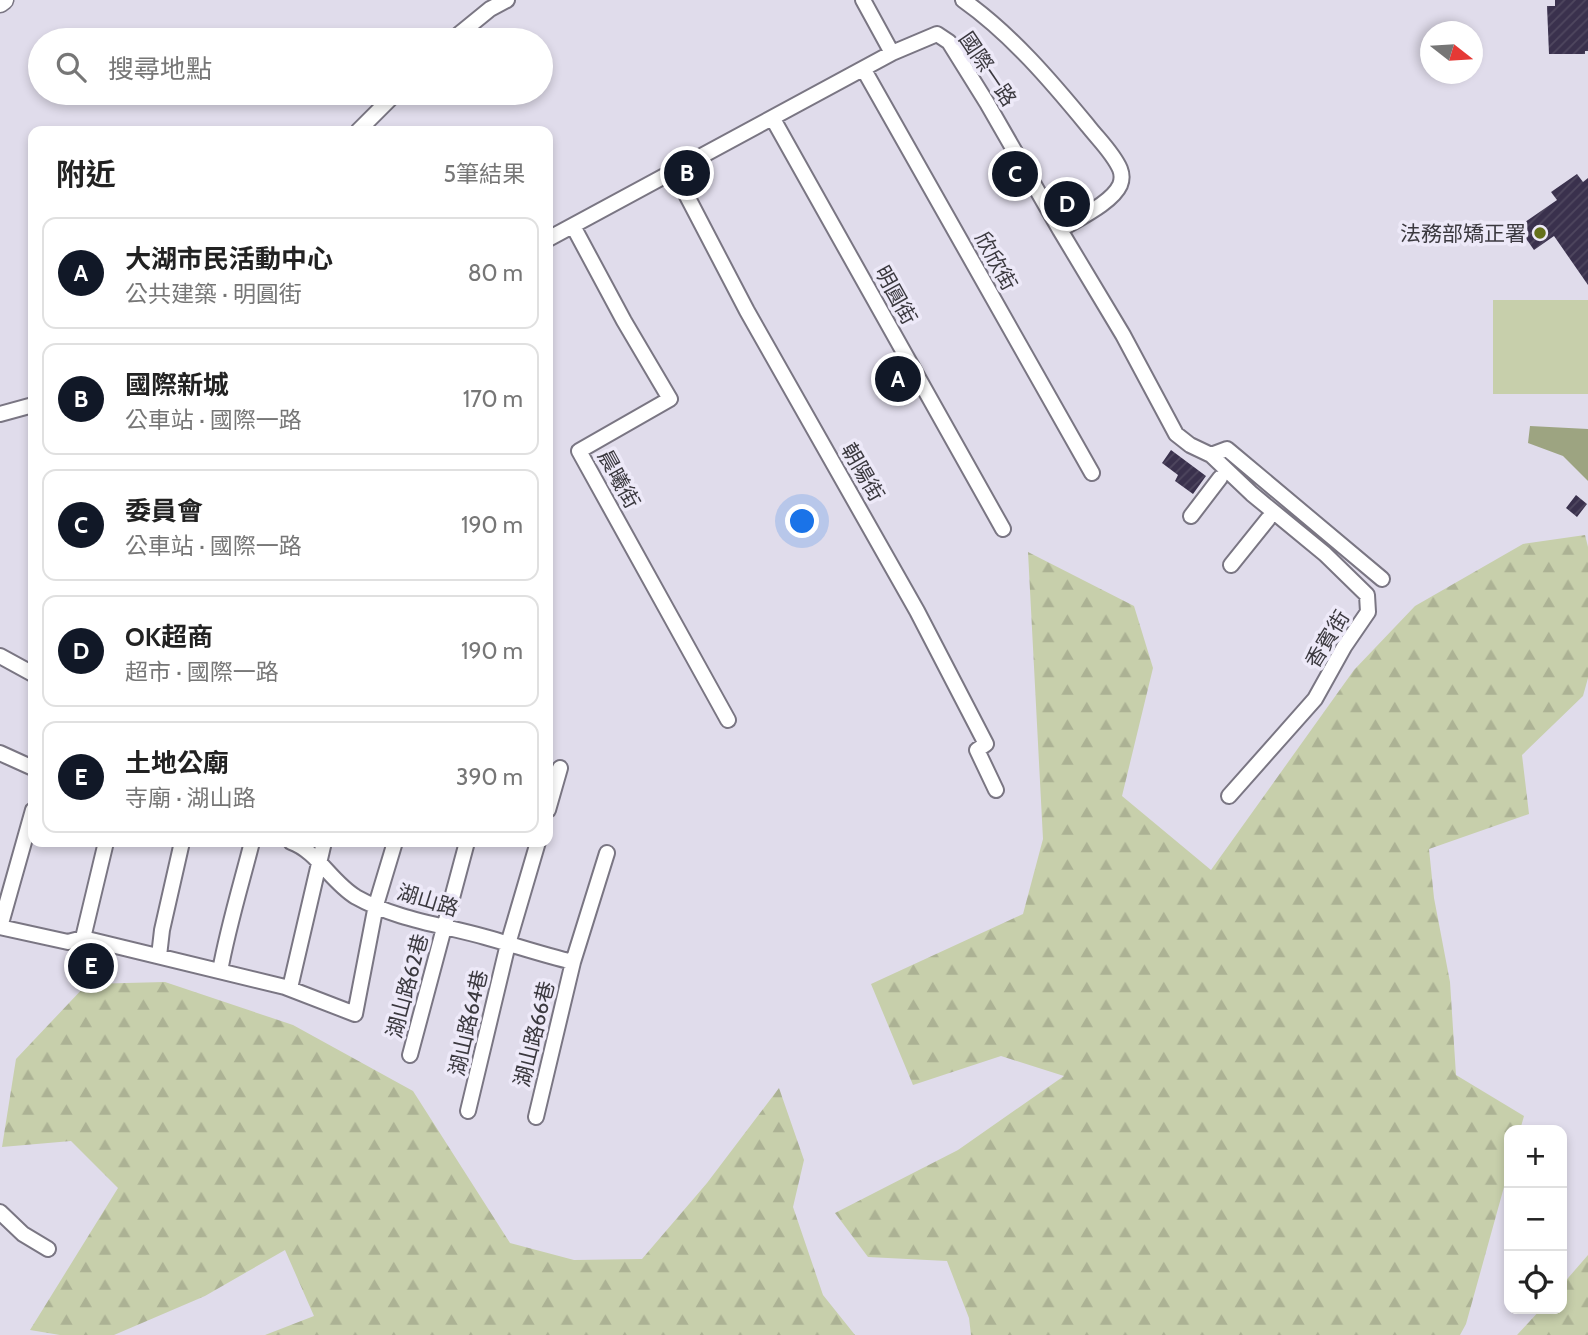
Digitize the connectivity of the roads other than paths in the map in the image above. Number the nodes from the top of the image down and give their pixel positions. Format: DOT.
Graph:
graph roads {
  1 [pos="506,0"];
  2 [pos="863,0"];
  3 [pos="963,0"];
  4 [pos="467,28"];
  5 [pos="892,53"];
  6 [pos="864,70"];
  7 [pos="384,105"];
  8 [pos="773,119"];
  9 [pos="363,126"];
  10 [pos="675,173"];
  11 [pos="573,226"];
  12 [pos="1060,230"];
  13 [pos="553,236"];
  14 [pos="28,406"];
  15 [pos="0,414"];
  16 [pos="1211,455"];
  17 [pos="1092,472"];
  18 [pos="1220,478"];
  19 [pos="1191,516"];
  20 [pos="1268,519"];
  21 [pos="1003,529"];
  22 [pos="1231,565"];
  23 [pos="1382,579"];
  24 [pos="0,656"];
  25 [pos="28,671"];
  26 [pos="728,720"];
  27 [pos="0,753"];
  28 [pos="28,766"];
  29 [pos="560,768"];
  30 [pos="996,790"];
  31 [pos="553,792"];
  32 [pos="1228,796"];
  33 [pos="28,828"];
  34 [pos="105,847"];
  35 [pos="181,847"];
  36 [pos="251,847"];
  37 [pos="304,847"];
  38 [pos="323,847"];
  39 [pos="393,847"];
  40 [pos="466,847"];
  41 [pos="537,847"];
  42 [pos="607,853"];
  43 [pos="319,864"];
  44 [pos="376,905"];
  45 [pos="0,927"];
  46 [pos="444,928"];
  47 [pos="83,938"];
  48 [pos="508,944"];
  49 [pos="159,956"];
  50 [pos="573,961"];
  51 [pos="220,971"];
  52 [pos="290,988"];
  53 [pos="410,1055"];
  54 [pos="468,1111"];
  55 [pos="536,1117"];
  56 [pos="0,1212"];
  57 [pos="48,1249"];
  1 -- 4 [label="street"];
  2 -- 5 [label="street"];
  3 -- 12 [label="street, 國際一路"];
  5 -- 6 [label="street, 國際一路"];
  5 -- 12 [label="street, 國際一路"];
  6 -- 8 [label="street, 國際一路"];
  6 -- 17 [label="street, 欣欣街"];
  7 -- 9 [label="street"];
  8 -- 10 [label="street, 國際一路"];
  8 -- 21 [label="street, 明圓街"];
  10 -- 11 [label="street, 國際一路"];
  10 -- 30 [label="street, 朝陽街"];
  11 -- 13 [label="street, 國際一路"];
  11 -- 26 [label="street, 晨曦街"];
  12 -- 16 [label="street, 香賓街"];
  14 -- 15 [label="street"];
  16 -- 23 [label="street, 香賓街"];
  16 -- 32 [label="street, 香賓街"];
  18 -- 19 [label="street"];
  20 -- 22 [label="street"];
  24 -- 25 [label="street"];
  27 -- 28 [label="street"];
  29 -- 31 [label="street"];
  33 -- 45 [label="street"];
  34 -- 47 [label="street"];
  35 -- 49 [label="street"];
  36 -- 51 [label="street"];
  37 -- 43 [label="street, 湖山路"];
  38 -- 43 [label="street"];
  39 -- 44 [label="street"];
  40 -- 46 [label="street, 湖山路62巷"];
  41 -- 48 [label="street, 湖山路64巷"];
  42 -- 50 [label="street, 湖山路66巷"];
  43 -- 44 [label="street, 湖山路"];
  43 -- 52 [label="street"];
  44 -- 46 [label="street, 湖山路"];
  44 -- 52 [label="street"];
  45 -- 47 [label="street"];
  46 -- 48 [label="street, 湖山路"];
  46 -- 53 [label="street, 湖山路62巷"];
  47 -- 49 [label="street"];
  48 -- 50 [label="street, 湖山路"];
  48 -- 54 [label="street, 湖山路64巷"];
  49 -- 51 [label="street"];
  50 -- 55 [label="street, 湖山路66巷"];
  51 -- 52 [label="street"];
  56 -- 57 [label="street"];
}
